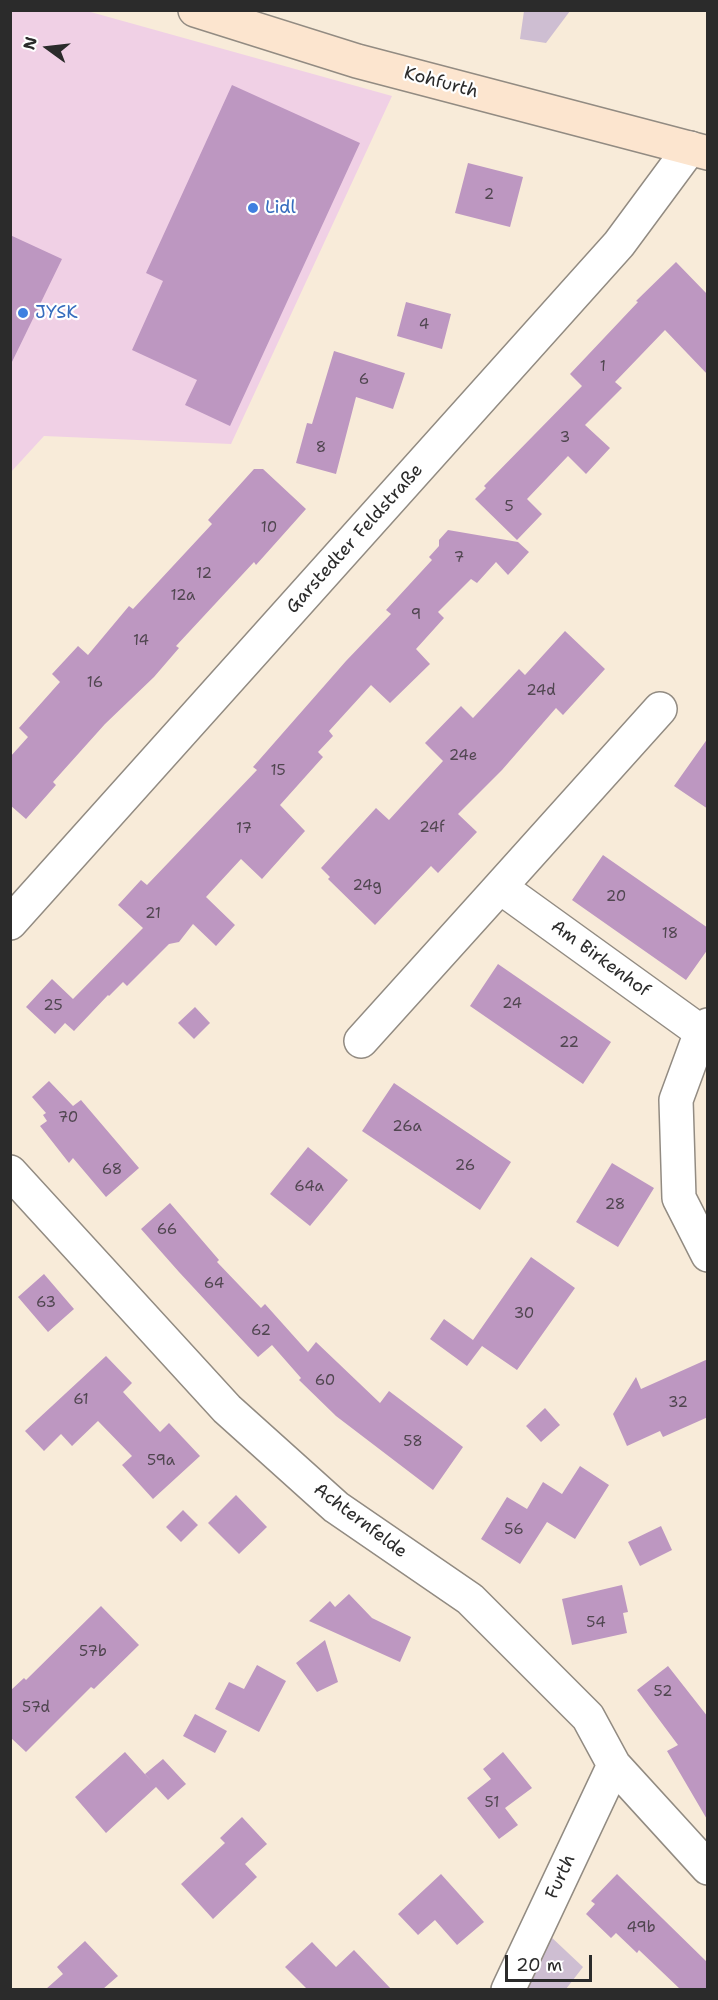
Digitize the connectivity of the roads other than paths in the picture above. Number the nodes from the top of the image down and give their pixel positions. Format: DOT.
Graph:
graph roads {
  1 [pos="195,10"];
  2 [pos="699,150"];
  3 [pos="660,709"];
  4 [pos="500,886"];
  5 [pos="10,923"];
  6 [pos="704,1028"];
  7 [pos="361,1041"];
  8 [pos="10,1172"];
  9 [pos="708,1255"];
  10 [pos="614,1765"];
  11 [pos="706,1861"];
  12 [pos="508,1989"];
  1 -- 2 [label="street, Kohfurth"];
  2 -- 5 [label="street, Garstedter Feldstraße"];
  3 -- 4 [label="street"];
  4 -- 6 [label="street, Am Birkenhof"];
  4 -- 7 [label="street"];
  6 -- 9 [label="street, Am Birkenhof"];
  8 -- 10 [label="street, Achternfelde"];
  10 -- 11 [label="street, Achternfelde"];
  10 -- 12 [label="street, Furth"];
}
